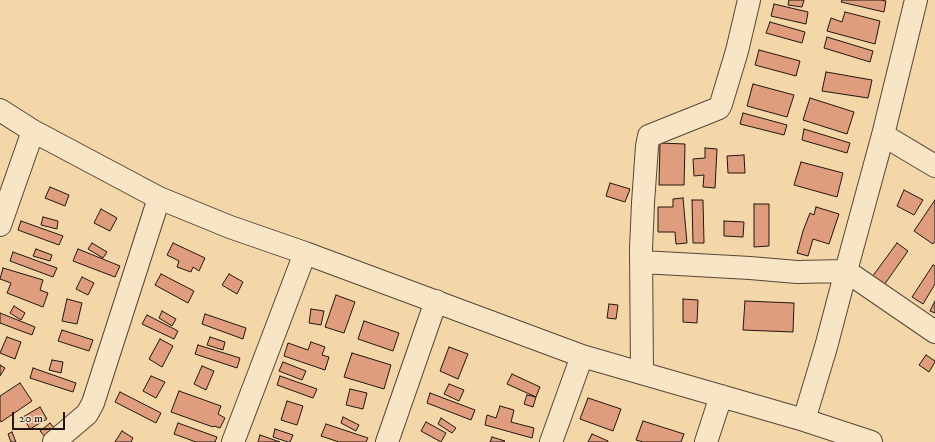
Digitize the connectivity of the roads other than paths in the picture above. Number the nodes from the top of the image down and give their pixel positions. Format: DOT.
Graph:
graph roads {
  1 [pos="750,0"];
  2 [pos="916,0"];
  3 [pos="0,110"];
  4 [pos="33,131"];
  5 [pos="883,135"];
  6 [pos="935,166"];
  7 [pos="159,198"];
  8 [pos="0,225"];
  9 [pos="305,252"];
  10 [pos="642,262"];
  11 [pos="846,271"];
  12 [pos="436,301"];
  13 [pos="935,332"];
  14 [pos="582,356"];
  15 [pos="642,373"];
  16 [pos="721,396"];
  17 [pos="804,420"];
  18 [pos="863,441"];
  19 [pos="54,442"];
  20 [pos="233,442"];
  21 [pos="387,442"];
  22 [pos="551,442"];
  23 [pos="706,442"];
  1 -- 10 [label="street"];
  2 -- 5 [label="street"];
  3 -- 4 [label="street"];
  4 -- 7 [label="street"];
  4 -- 8 [label="street"];
  5 -- 6 [label="street"];
  5 -- 11 [label="street"];
  7 -- 9 [label="street"];
  7 -- 19 [label="street"];
  9 -- 12 [label="street"];
  9 -- 20 [label="street"];
  10 -- 11 [label="street"];
  10 -- 15 [label="street"];
  11 -- 13 [label="street"];
  11 -- 17 [label="street"];
  12 -- 14 [label="street"];
  12 -- 21 [label="street"];
  14 -- 15 [label="street"];
  14 -- 22 [label="street"];
  15 -- 16 [label="street"];
  16 -- 17 [label="street"];
  16 -- 23 [label="street"];
  17 -- 18 [label="street"];
}
